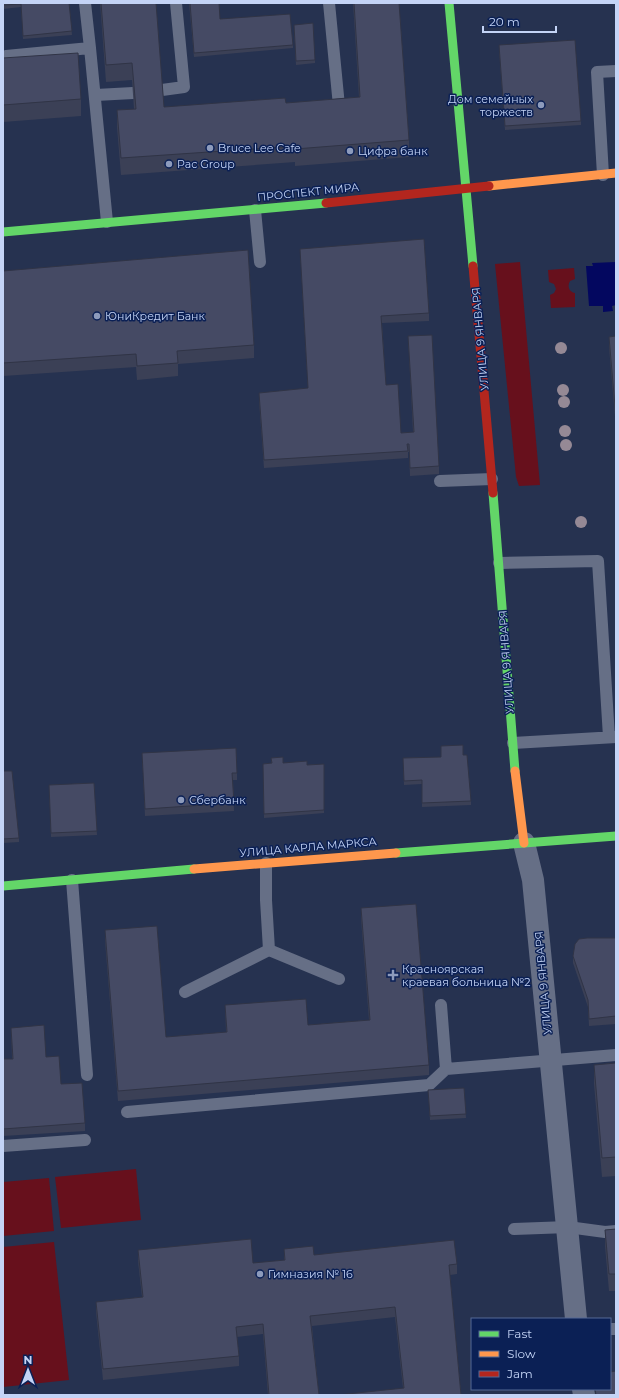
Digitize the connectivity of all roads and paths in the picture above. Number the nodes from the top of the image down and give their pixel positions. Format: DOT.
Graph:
graph roads {
  1 [pos="85,3"];
  2 [pos="176,3"];
  3 [pos="329,3"];
  4 [pos="449,3"];
  5 [pos="90,48"];
  6 [pos="6,56"];
  7 [pos="616,71"];
  8 [pos="162,90"];
  9 [pos="133,93"];
  10 [pos="96,95"];
  11 [pos="339,106"];
  12 [pos="616,173"];
  13 [pos="603,175"];
  14 [pos="466,188"];
  15 [pos="255,210"];
  16 [pos="107,222"];
  17 [pos="3,232"];
  18 [pos="260,262"];
  19 [pos="492,479"];
  20 [pos="440,481"];
  21 [pos="499,563"];
  22 [pos="613,737"];
  23 [pos="513,743"];
  24 [pos="616,836"];
  25 [pos="524,843"];
  26 [pos="266,863"];
  27 [pos="72,880"];
  28 [pos="3,886"];
  29 [pos="269,950"];
  30 [pos="339,978"];
  31 [pos="185,992"];
  32 [pos="441,1005"];
  33 [pos="616,1055"];
  34 [pos="550,1060"];
  35 [pos="446,1069"];
  36 [pos="87,1075"];
  37 [pos="126,1112"];
  38 [pos="85,1140"];
  39 [pos="3,1146"];
  40 [pos="568,1227"];
  41 [pos="514,1228"];
  42 [pos="616,1231"];
  43 [pos="576,1318"];
  1 -- 5 [label="lane"];
  2 -- 8 [label="lane"];
  3 -- 11 [label="lane"];
  4 -- 14 [label="main road, УЛИЦА 9 ЯНВАРЯ"];
  5 -- 6 [label="lane"];
  5 -- 10 [label="lane"];
  7 -- 13 [label="lane"];
  9 -- 10 [label="lane"];
  10 -- 16 [label="lane"];
  12 -- 13 [label="main road, ПРОСПЕКТ МИРА"];
  13 -- 14 [label="main road, ПРОСПЕКТ МИРА"];
  14 -- 15 [label="main road, ПРОСПЕКТ МИРА"];
  14 -- 19 [label="main road, УЛИЦА 9 ЯНВАРЯ"];
  15 -- 16 [label="main road, ПРОСПЕКТ МИРА"];
  15 -- 18 [label="lane"];
  16 -- 17 [label="main road, ПРОСПЕКТ МИРА"];
  19 -- 20 [label="lane"];
  19 -- 21 [label="main road, УЛИЦА 9 ЯНВАРЯ"];
  21 -- 22 [label="lane"];
  21 -- 23 [label="main road, УЛИЦА 9 ЯНВАРЯ"];
  22 -- 23 [label="lane"];
  23 -- 25 [label="main road, УЛИЦА 9 ЯНВАРЯ"];
  24 -- 25 [label="main road, УЛИЦА КАРЛА МАРКСА"];
  25 -- 26 [label="main road, УЛИЦА КАРЛА МАРКСА"];
  25 -- 34 [label="street, УЛИЦА 9 ЯНВАРЯ"];
  26 -- 27 [label="main road, УЛИЦА КАРЛА МАРКСА"];
  26 -- 29 [label="lane"];
  27 -- 28 [label="main road, УЛИЦА КАРЛА МАРКСА"];
  27 -- 36 [label="lane"];
  29 -- 30 [label="lane"];
  29 -- 31 [label="lane"];
  32 -- 35 [label="lane"];
  33 -- 34 [label="lane"];
  34 -- 35 [label="lane"];
  34 -- 40 [label="street, УЛИЦА 9 ЯНВАРЯ"];
  35 -- 37 [label="lane"];
  38 -- 39 [label="lane"];
  40 -- 41 [label="lane"];
  40 -- 42 [label="lane"];
  40 -- 43 [label="street, УЛИЦА 9 ЯНВАРЯ"];
}
